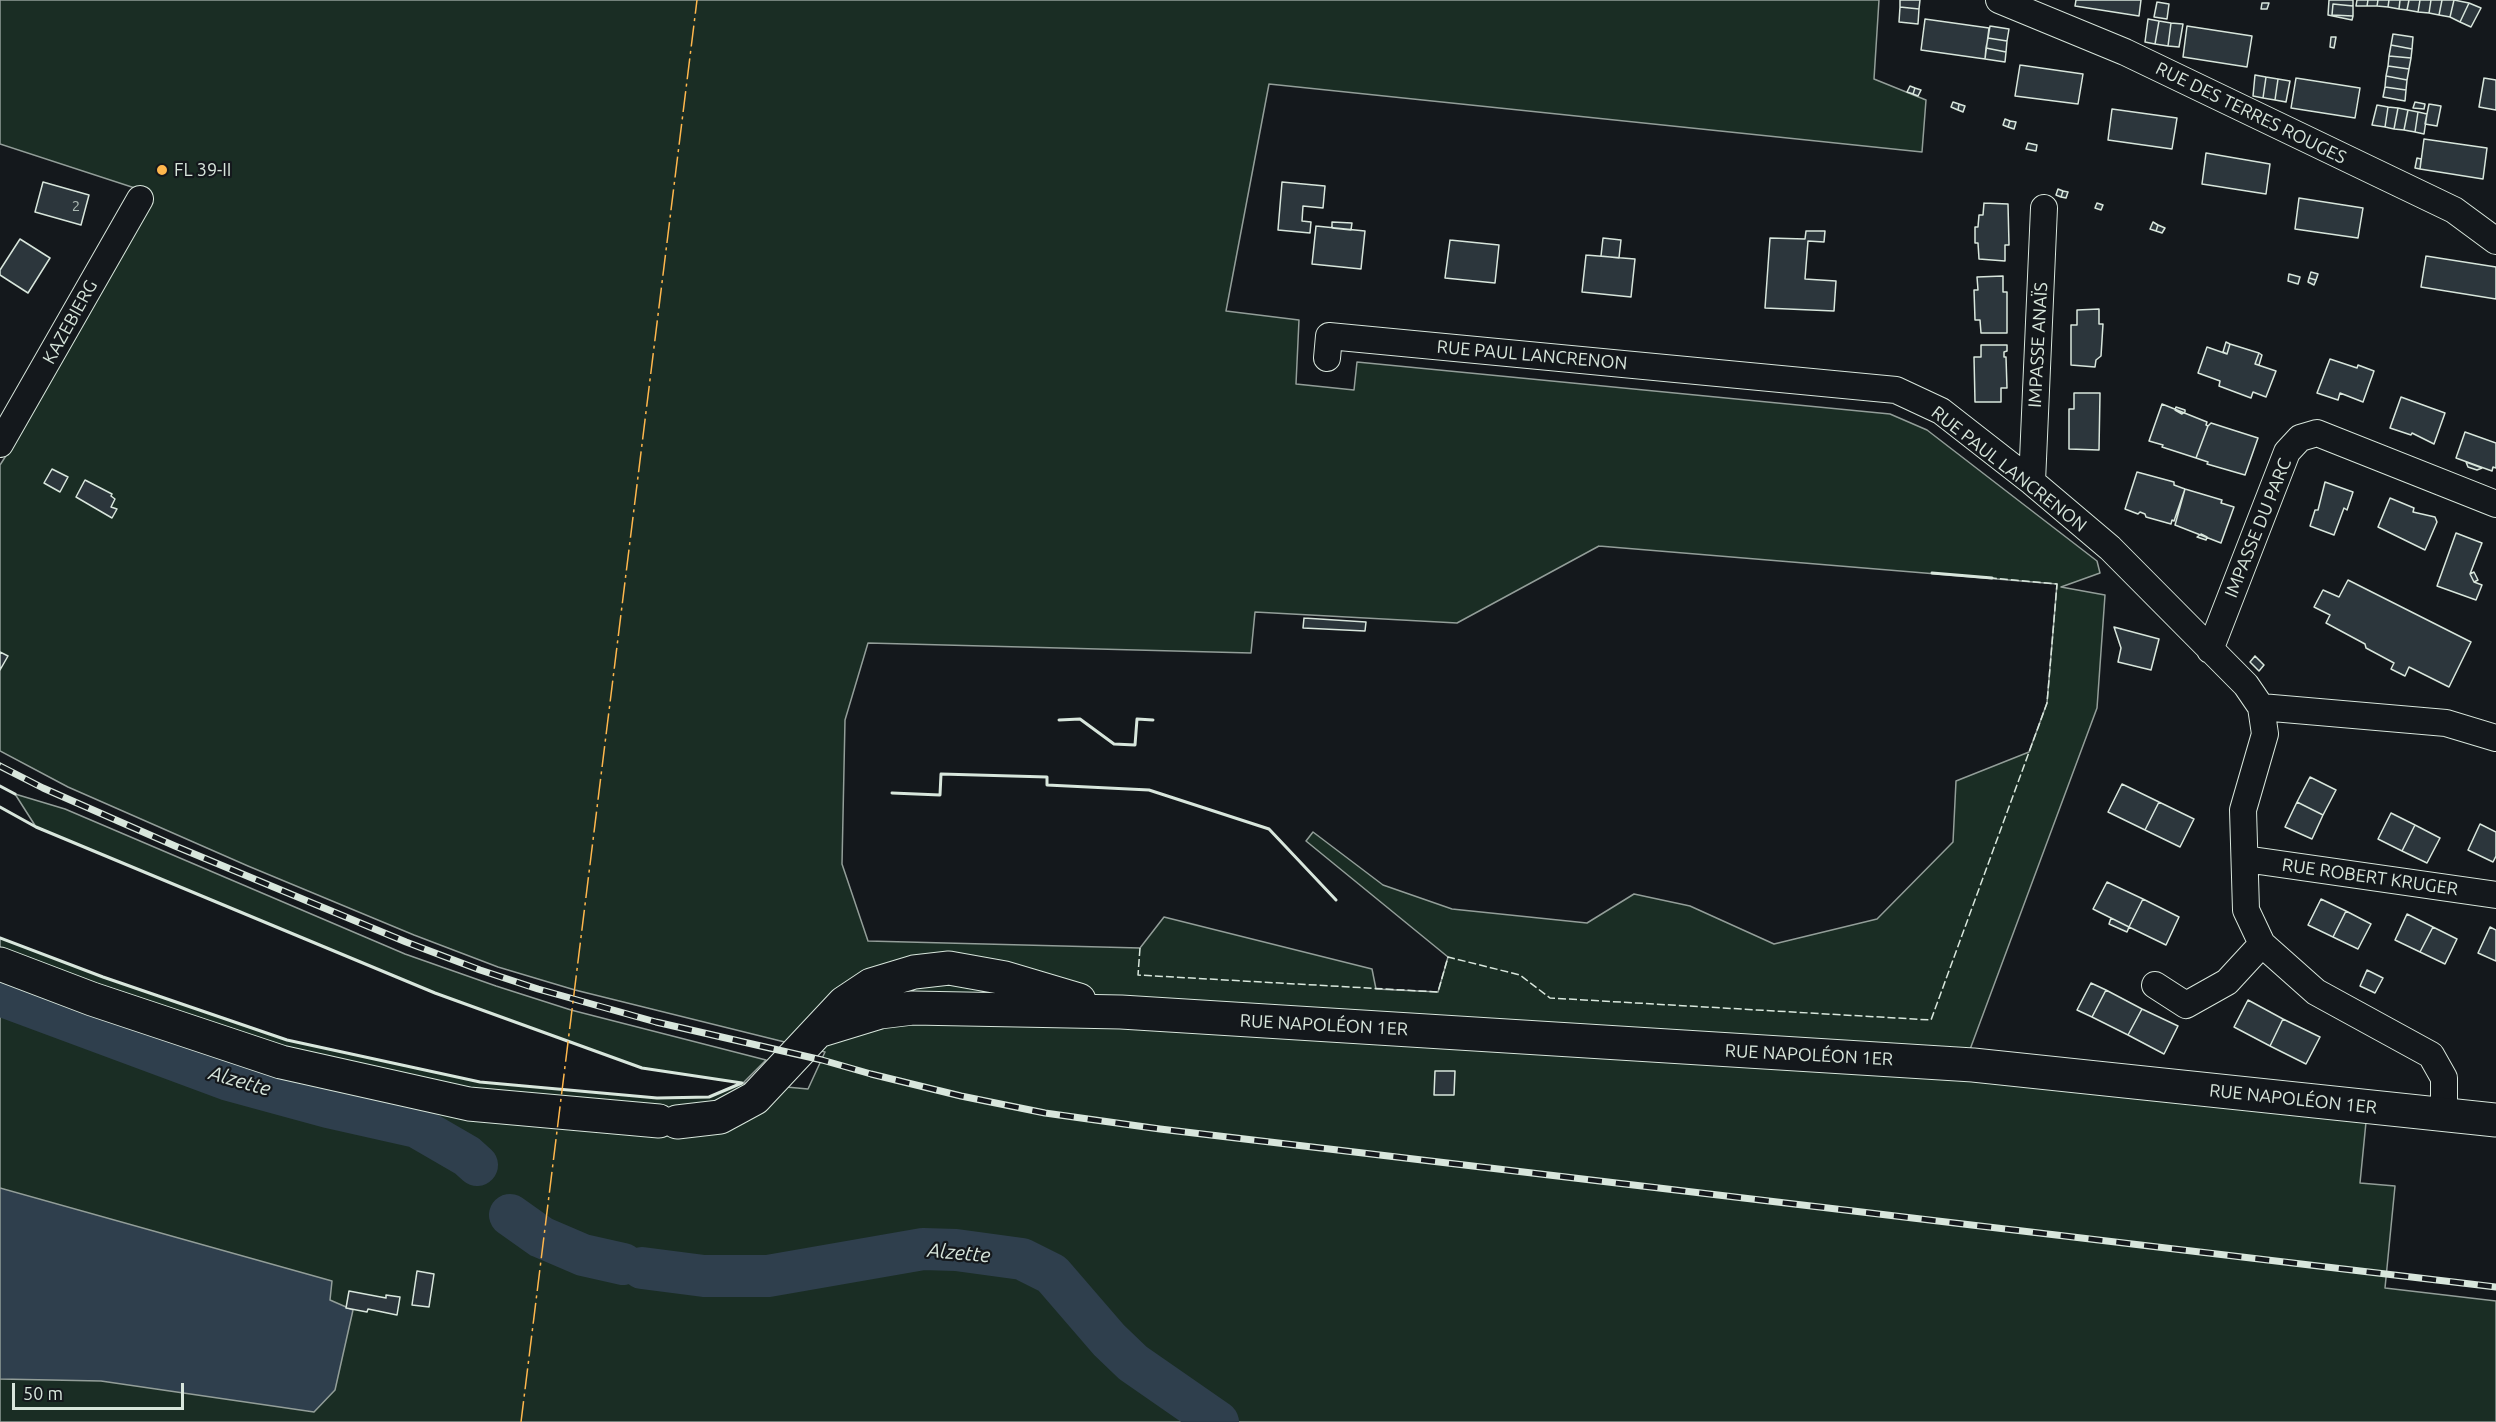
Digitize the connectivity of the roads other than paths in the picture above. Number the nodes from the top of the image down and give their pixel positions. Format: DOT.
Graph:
graph roads {
  1 [pos="1999,0"];
  2 [pos="140,199"];
  3 [pos="2044,208"];
  4 [pos="2496,241"];
  5 [pos="1328,358"];
  6 [pos="3,433"];
  7 [pos="2032,482"];
  8 [pos="2496,504"];
  9 [pos="2210,650"];
  10 [pos="2261,707"];
  11 [pos="2496,738"];
  12 [pos="2245,859"];
  13 [pos="2496,895"];
  14 [pos="2262,944"];
  15 [pos="0,964"];
  16 [pos="2156,985"];
  17 [pos="2444,1115"];
  18 [pos="2496,1120"];
  1 -- 4 [label="street, RUE DES TERRES ROUGES"];
  2 -- 6 [label="street, KAZEBIERG"];
  3 -- 7 [label="street, IMPASSE ANAÏS"];
  5 -- 7 [label="street, RUE PAUL LANCRENON"];
  7 -- 9 [label="street, RUE PAUL LANCRENON"];
  8 -- 9 [label="street, IMPASSE DU PARC"];
  9 -- 10 [label="street, RUE PAUL LANCRENON"];
  10 -- 11 [label="street"];
  10 -- 12 [label="street"];
  12 -- 13 [label="street, RUE ROBERT KRUGER"];
  12 -- 14 [label="street"];
  14 -- 16 [label="street"];
  14 -- 17 [label="street"];
  15 -- 17 [label="main road, RUE NAPOLÉON 1ER"];
  17 -- 18 [label="main road, RUE NAPOLÉON 1ER"];
}
